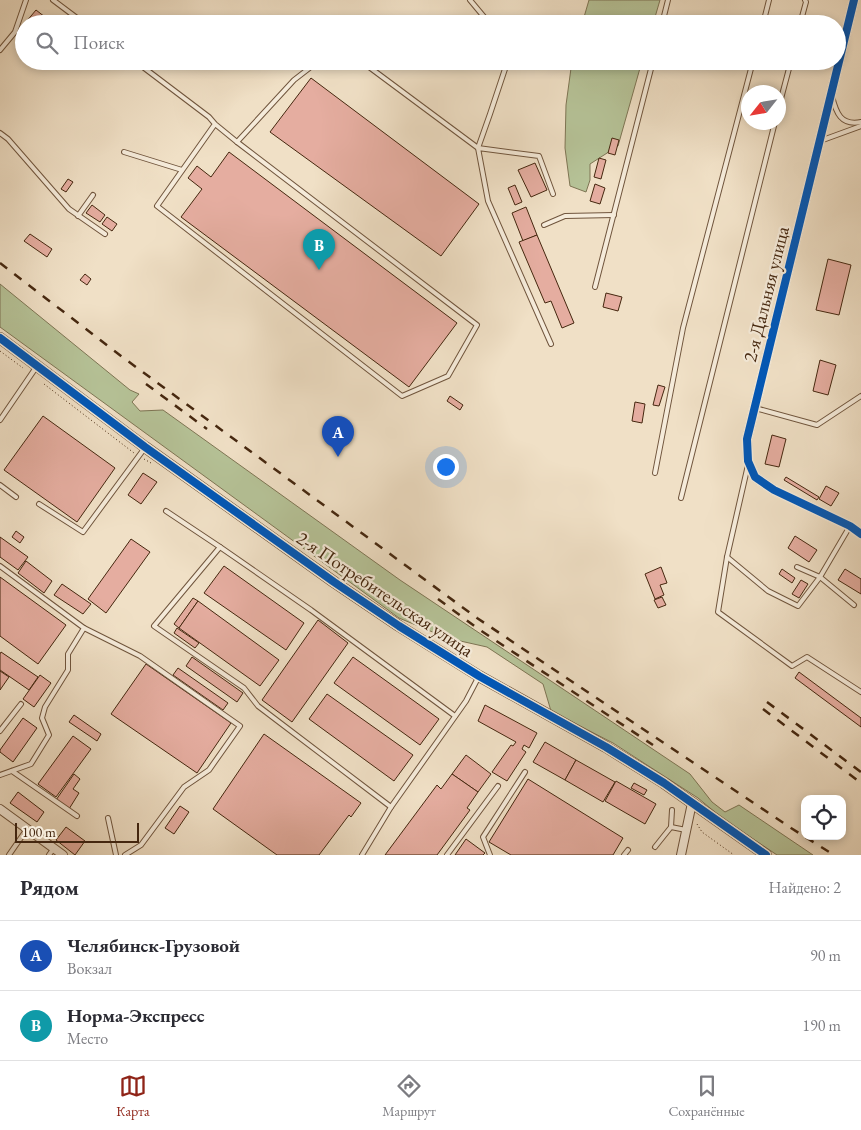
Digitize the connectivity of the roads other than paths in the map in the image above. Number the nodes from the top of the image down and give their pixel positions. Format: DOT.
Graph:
graph roads {
  1 [pos="26,0"];
  2 [pos="53,0"];
  3 [pos="470,0"];
  4 [pos="668,0"];
  5 [pos="769,0"];
  6 [pos="805,0"];
  7 [pos="857,2"];
  8 [pos="21,15"];
  9 [pos="73,15"];
  10 [pos="482,15"];
  11 [pos="664,15"];
  12 [pos="765,15"];
  13 [pos="802,15"];
  14 [pos="15,32"];
  15 [pos="846,42"];
  16 [pos="0,50"];
  17 [pos="147,70"];
  18 [pos="307,70"];
  19 [pos="373,70"];
  20 [pos="505,70"];
  21 [pos="651,70"];
  22 [pos="751,70"];
  23 [pos="789,70"];
  24 [pos="838,70"];
  25 [pos="785,85"];
  26 [pos="832,93"];
  27 [pos="861,122"];
  28 [pos="215,124"];
  29 [pos="861,126"];
  30 [pos="773,130"];
  31 [pos="0,134"];
  32 [pos="820,141"];
  33 [pos="237,142"];
  34 [pos="478,148"];
  35 [pos="124,152"];
  36 [pos="182,170"];
  37 [pos="553,194"];
  38 [pos="93,195"];
  39 [pos="614,215"];
  40 [pos="78,216"];
  41 [pos="544,225"];
  42 [pos="105,234"];
  43 [pos="595,287"];
  44 [pos="0,338"];
  45 [pos="551,344"];
  46 [pos="37,366"];
  47 [pos="861,396"];
  48 [pos="755,408"];
  49 [pos="0,420"];
  50 [pos="145,447"];
  51 [pos="748,461"];
  52 [pos="655,473"];
  53 [pos="0,486"];
  54 [pos="16,497"];
  55 [pos="680,498"];
  56 [pos="39,504"];
  57 [pos="166,511"];
  58 [pos="850,526"];
  59 [pos="861,534"];
  60 [pos="220,547"];
  61 [pos="727,557"];
  62 [pos="0,566"];
  63 [pos="797,567"];
  64 [pos="820,577"];
  65 [pos="854,605"];
  66 [pos="84,628"];
  67 [pos="479,676"];
  68 [pos="861,692"];
  69 [pos="21,704"];
  70 [pos="455,716"];
  71 [pos="0,731"];
  72 [pos="12,772"];
  73 [pos="525,772"];
  74 [pos="0,775"];
  75 [pos="498,786"];
  76 [pos="692,803"];
  77 [pos="391,806"];
  78 [pos="0,810"];
  79 [pos="672,810"];
  80 [pos="77,816"];
  81 [pos="108,818"];
  82 [pos="671,827"];
  83 [pos="27,829"];
  84 [pos="686,830"];
  85 [pos="655,847"];
  86 [pos="54,848"];
  87 [pos="628,850"];
  88 [pos="9,855"];
  89 [pos="49,855"];
  90 [pos="64,855"];
  91 [pos="116,855"];
  92 [pos="125,855"];
  93 [pos="362,855"];
  94 [pos="447,855"];
  95 [pos="490,855"];
  96 [pos="624,855"];
  97 [pos="681,855"];
  98 [pos="766,855"];
  1 -- 8 [label="lane"];
  2 -- 9 [label="lane"];
  3 -- 10 [label="lane"];
  4 -- 11 [label="lane"];
  5 -- 12 [label="lane"];
  6 -- 13 [label="lane"];
  7 -- 15 [label="street, 2-я Дальняя улица"];
  14 -- 16 [label="lane"];
  17 -- 28 [label="lane"];
  18 -- 33 [label="lane"];
  19 -- 34 [label="lane"];
  20 -- 34 [label="lane"];
  21 -- 39 [label="lane"];
  22 -- 52 [label="lane"];
  23 -- 25 [label="lane"];
  24 -- 26 [label="street, 2-я Дальняя улица"];
  26 -- 27 [label="lane"];
  26 -- 32 [label="street, 2-я Дальняя улица"];
  28 -- 33 [label="lane"];
  28 -- 36 [label="lane"];
  29 -- 32 [label="lane"];
  30 -- 55 [label="lane"];
  31 -- 40 [label="lane"];
  32 -- 48 [label="street, 2-я Дальняя улица"];
  33 -- 36 [label="lane"];
  34 -- 37 [label="lane"];
  34 -- 45 [label="lane"];
  35 -- 36 [label="lane"];
  38 -- 40 [label="lane"];
  39 -- 41 [label="lane"];
  39 -- 43 [label="lane"];
  40 -- 42 [label="lane"];
  44 -- 46 [label="street, 2-я Потребительская улица"];
  46 -- 49 [label="lane"];
  46 -- 50 [label="street, 2-я Потребительская улица"];
  47 -- 48 [label="lane"];
  48 -- 51 [label="street, 2-я Дальняя улица"];
  50 -- 56 [label="lane"];
  50 -- 67 [label="street, 2-я Потребительская улица"];
  51 -- 58 [label="street"];
  51 -- 61 [label="lane"];
  53 -- 54 [label="lane"];
  57 -- 60 [label="lane"];
  58 -- 59 [label="street"];
  58 -- 64 [label="lane"];
  60 -- 70 [label="lane"];
  60 -- 77 [label="lane"];
  61 -- 64 [label="lane"];
  61 -- 68 [label="lane"];
  62 -- 66 [label="lane"];
  63 -- 64 [label="lane"];
  64 -- 65 [label="lane"];
  66 -- 72 [label="lane"];
  66 -- 92 [label="lane"];
  67 -- 70 [label="lane"];
  67 -- 76 [label="street, 2-я Потребительская улица"];
  69 -- 71 [label="lane"];
  70 -- 77 [label="lane"];
  72 -- 74 [label="lane"];
  72 -- 80 [label="lane"];
  73 -- 95 [label="lane"];
  75 -- 94 [label="lane"];
  76 -- 84 [label="street"];
  76 -- 98 [label="street, 2-я Потребительская улица"];
  77 -- 93 [label="lane"];
  78 -- 83 [label="street"];
  79 -- 82 [label="lane"];
  81 -- 91 [label="lane"];
  82 -- 84 [label="lane"];
  82 -- 85 [label="lane"];
  83 -- 86 [label="street"];
  83 -- 88 [label="lane"];
  84 -- 97 [label="street"];
  86 -- 89 [label="lane"];
  86 -- 90 [label="street"];
  87 -- 96 [label="lane"];
}
